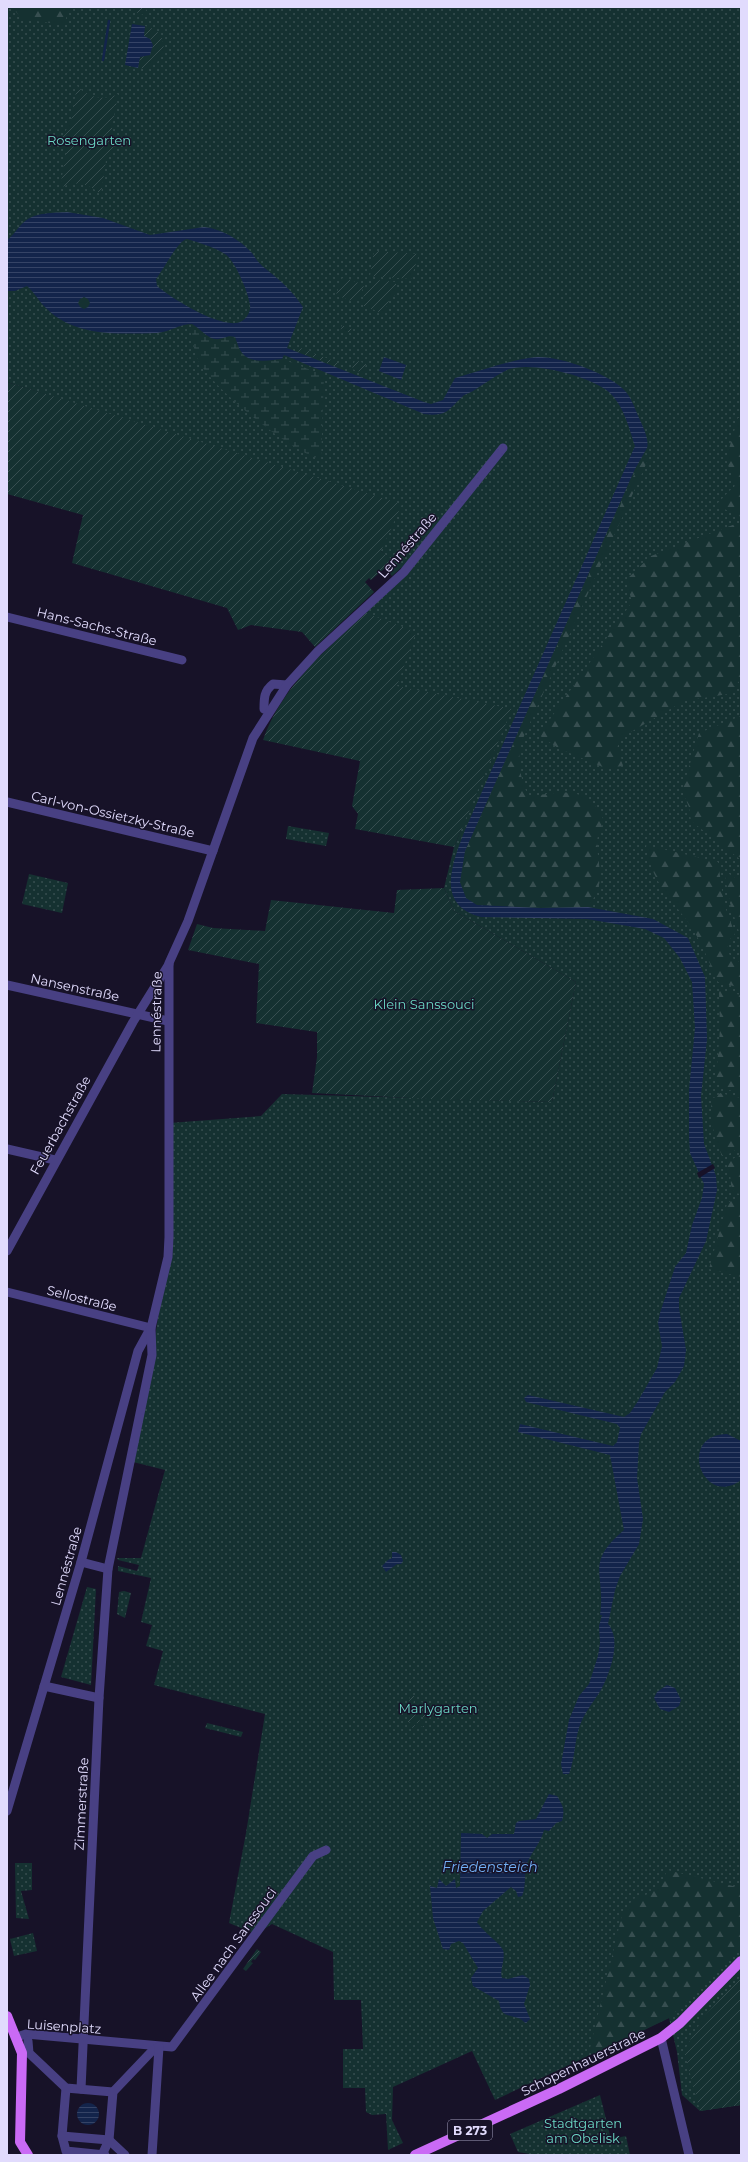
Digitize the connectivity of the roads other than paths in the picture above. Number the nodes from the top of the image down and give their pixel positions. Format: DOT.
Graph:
graph roads {
  1 [pos="503,448"];
  2 [pos="7,617"];
  3 [pos="182,660"];
  4 [pos="287,685"];
  5 [pos="263,709"];
  6 [pos="7,802"];
  7 [pos="213,851"];
  8 [pos="169,963"];
  9 [pos="7,986"];
  10 [pos="138,1013"];
  11 [pos="168,1020"];
  12 [pos="7,1148"];
  13 [pos="55,1160"];
  14 [pos="7,1251"];
  15 [pos="7,1292"];
  16 [pos="151,1328"];
  17 [pos="81,1562"];
  18 [pos="108,1569"];
  19 [pos="44,1686"];
  20 [pos="99,1698"];
  21 [pos="7,1811"];
  22 [pos="326,1850"];
  23 [pos="741,1961"];
  24 [pos="7,2016"];
  25 [pos="17,2037"];
  26 [pos="661,2038"];
  27 [pos="84,2040"];
  28 [pos="28,2041"];
  29 [pos="155,2049"];
  30 [pos="66,2088"];
  31 [pos="81,2089"];
  32 [pos="113,2092"];
  33 [pos="62,2136"];
  34 [pos="86,2138"];
  35 [pos="109,2140"];
  36 [pos="84,2153"];
  37 [pos="28,2155"];
  38 [pos="104,2155"];
  39 [pos="125,2155"];
  40 [pos="152,2155"];
  41 [pos="415,2155"];
  42 [pos="689,2155"];
  1 -- 4 [label="street, Lennéstraße"];
  2 -- 3 [label="street, Hans-Sachs-Straße"];
  4 -- 5 [label="street, Lennéstraße"];
  4 -- 5 [label="street, Lennéstraße"];
  5 -- 7 [label="street, Lennéstraße"];
  6 -- 7 [label="street, Carl-von-Ossietzky-Straße"];
  7 -- 8 [label="street, Lennéstraße"];
  8 -- 10 [label="street, Feuerbachstraße"];
  8 -- 11 [label="street, Lennéstraße"];
  9 -- 10 [label="street, Nansenstraße"];
  10 -- 11 [label="street"];
  10 -- 13 [label="street, Feuerbachstraße"];
  11 -- 16 [label="street, Lennéstraße"];
  12 -- 13 [label="street"];
  13 -- 14 [label="street, Feuerbachstraße"];
  15 -- 16 [label="street, Sellostraße"];
  16 -- 17 [label="street, Lennéstraße"];
  16 -- 18 [label="street, Lennéstraße"];
  17 -- 18 [label="street"];
  17 -- 19 [label="street, Lennéstraße"];
  18 -- 20 [label="street, Zimmerstraße"];
  19 -- 20 [label="street"];
  19 -- 21 [label="street, Lennéstraße"];
  20 -- 27 [label="street, Zimmerstraße"];
  22 -- 29 [label="street, Allee nach Sanssouci"];
  23 -- 26 [label="main road, Schopenhauerstraße / B 273"];
  24 -- 25 [label="main road"];
  25 -- 27 [label="street, Luisenplatz"];
  25 -- 37 [label="main road, Luisenplatz"];
  26 -- 41 [label="main road, Schopenhauerstraße / B 273"];
  26 -- 42 [label="street"];
  27 -- 29 [label="street, Luisenplatz"];
  27 -- 31 [label="street, Zimmerstraße"];
  28 -- 30 [label="street"];
  29 -- 32 [label="street"];
  29 -- 40 [label="street"];
  30 -- 31 [label="street"];
  30 -- 33 [label="street"];
  31 -- 32 [label="street"];
  32 -- 35 [label="street"];
  33 -- 34 [label="street"];
  33 -- 36 [label="street"];
  34 -- 35 [label="street"];
  34 -- 36 [label="street"];
  35 -- 38 [label="street"];
  35 -- 39 [label="street"];
  36 -- 38 [label="street"];
}
